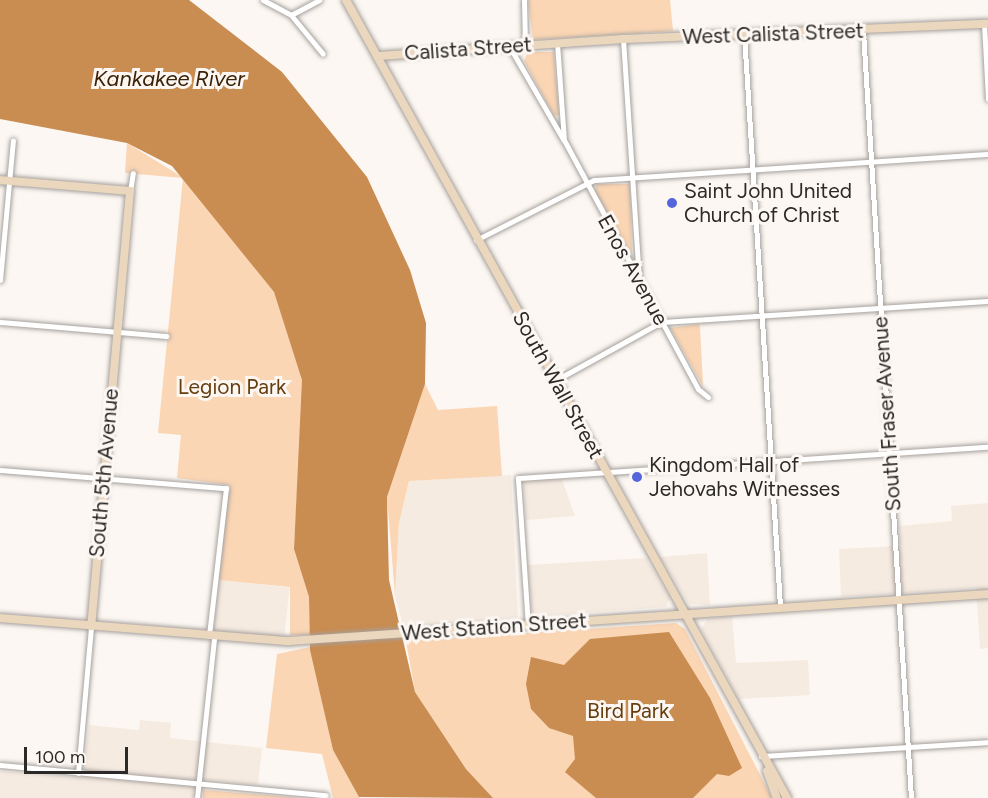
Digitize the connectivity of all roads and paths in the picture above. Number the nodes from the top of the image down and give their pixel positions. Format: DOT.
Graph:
graph roads {
  1 [pos="263,0"];
  2 [pos="320,0"];
  3 [pos="346,0"];
  4 [pos="524,0"];
  5 [pos="291,15"];
  6 [pos="986,24"];
  7 [pos="863,31"];
  8 [pos="744,34"];
  9 [pos="623,39"];
  10 [pos="557,43"];
  11 [pos="525,45"];
  12 [pos="509,46"];
  13 [pos="323,54"];
  14 [pos="379,56"];
  15 [pos="988,99"];
  16 [pos="564,140"];
  17 [pos="13,141"];
  18 [pos="988,154"];
  19 [pos="871,161"];
  20 [pos="752,169"];
  21 [pos="133,173"];
  22 [pos="632,176"];
  23 [pos="0,180"];
  24 [pos="9,181"];
  25 [pos="586,183"];
  26 [pos="130,191"];
  27 [pos="476,240"];
  28 [pos="0,280"];
  29 [pos="639,281"];
  30 [pos="988,301"];
  31 [pos="880,308"];
  32 [pos="762,315"];
  33 [pos="0,322"];
  34 [pos="661,322"];
  35 [pos="116,332"];
  36 [pos="166,336"];
  37 [pos="556,380"];
  38 [pos="708,397"];
  39 [pos="988,447"];
  40 [pos="890,454"];
  41 [pos="771,461"];
  42 [pos="0,470"];
  43 [pos="606,472"];
  44 [pos="103,478"];
  45 [pos="988,594"];
  46 [pos="899,599"];
  47 [pos="780,606"];
  48 [pos="686,612"];
  49 [pos="0,618"];
  50 [pos="91,626"];
  51 [pos="528,626"];
  52 [pos="212,637"];
  53 [pos="988,742"];
  54 [pos="908,748"];
  55 [pos="759,756"];
  56 [pos="0,765"];
  57 [pos="767,771"];
  58 [pos="78,772"];
  59 [pos="199,783"];
  60 [pos="326,795"];
  61 [pos="197,798"];
  62 [pos="777,798"];
  63 [pos="787,798"];
  64 [pos="911,798"];
  1 -- 5 [label="street"];
  2 -- 5 [label="street"];
  3 -- 14 [label="main road, South Wall Street"];
  4 -- 11 [label="street"];
  5 -- 13 [label="street"];
  6 -- 7 [label="main road, West Calista Street"];
  6 -- 15 [label="street"];
  7 -- 8 [label="main road, West Calista Street"];
  7 -- 19 [label="street, South Fraser Avenue"];
  8 -- 9 [label="main road, West Calista Street"];
  8 -- 20 [label="street"];
  9 -- 10 [label="main road, West Calista Street"];
  9 -- 22 [label="street"];
  10 -- 11 [label="main road, Calista Street"];
  10 -- 16 [label="street, Enos Avenue"];
  11 -- 12 [label="main road, Calista Street"];
  12 -- 14 [label="main road, Calista Street"];
  12 -- 16 [label="street, Enos Avenue"];
  14 -- 27 [label="main road, South Wall Street"];
  16 -- 25 [label="street, Enos Avenue"];
  17 -- 24 [label="street"];
  18 -- 19 [label="street"];
  19 -- 20 [label="street"];
  19 -- 31 [label="street, South Fraser Avenue"];
  20 -- 22 [label="street"];
  20 -- 32 [label="street"];
  21 -- 26 [label="street, South 5th Avenue"];
  22 -- 25 [label="street"];
  22 -- 29 [label="street"];
  23 -- 24 [label="main road"];
  24 -- 26 [label="main road"];
  24 -- 28 [label="street"];
  25 -- 27 [label="street"];
  25 -- 29 [label="street, Enos Avenue"];
  26 -- 35 [label="main road, South 5th Avenue"];
  27 -- 37 [label="main road, South Wall Street"];
  29 -- 34 [label="street, Enos Avenue"];
  30 -- 31 [label="street"];
  31 -- 32 [label="street"];
  31 -- 40 [label="street, South Fraser Avenue"];
  32 -- 34 [label="street"];
  32 -- 41 [label="street"];
  33 -- 35 [label="street"];
  34 -- 37 [label="street"];
  34 -- 38 [label="street, Enos Avenue"];
  35 -- 36 [label="street"];
  35 -- 44 [label="main road, South 5th Avenue"];
  37 -- 43 [label="main road, South Wall Street"];
  39 -- 40 [label="street"];
  40 -- 41 [label="street"];
  40 -- 46 [label="street, South Fraser Avenue"];
  41 -- 43 [label="street"];
  41 -- 47 [label="street"];
  42 -- 44 [label="street"];
  43 -- 48 [label="main road, South Wall Street"];
  43 -- 51 [label="street"];
  44 -- 50 [label="main road, South 5th Avenue"];
  44 -- 52 [label="street"];
  45 -- 46 [label="main road, West Station Street"];
  46 -- 47 [label="main road, West Station Street"];
  46 -- 54 [label="street, South Fraser Avenue"];
  47 -- 48 [label="main road, West Station Street"];
  48 -- 51 [label="main road, West Station Street"];
  48 -- 55 [label="main road, South Wall Street"];
  49 -- 50 [label="main road, West Station Street"];
  50 -- 52 [label="main road, West Station Street"];
  50 -- 58 [label="street, South 5th Avenue"];
  51 -- 52 [label="main road, West Station Street"];
  52 -- 59 [label="street"];
  53 -- 54 [label="street"];
  54 -- 55 [label="street"];
  54 -- 64 [label="street, South Fraser Avenue"];
  55 -- 57 [label="main road, South Wall Street"];
  56 -- 58 [label="street"];
  57 -- 62 [label="main road, South Wall Street"];
  57 -- 63 [label="main road, South Wall Street"];
  58 -- 59 [label="street"];
  59 -- 60 [label="street"];
  59 -- 61 [label="street"];
}
